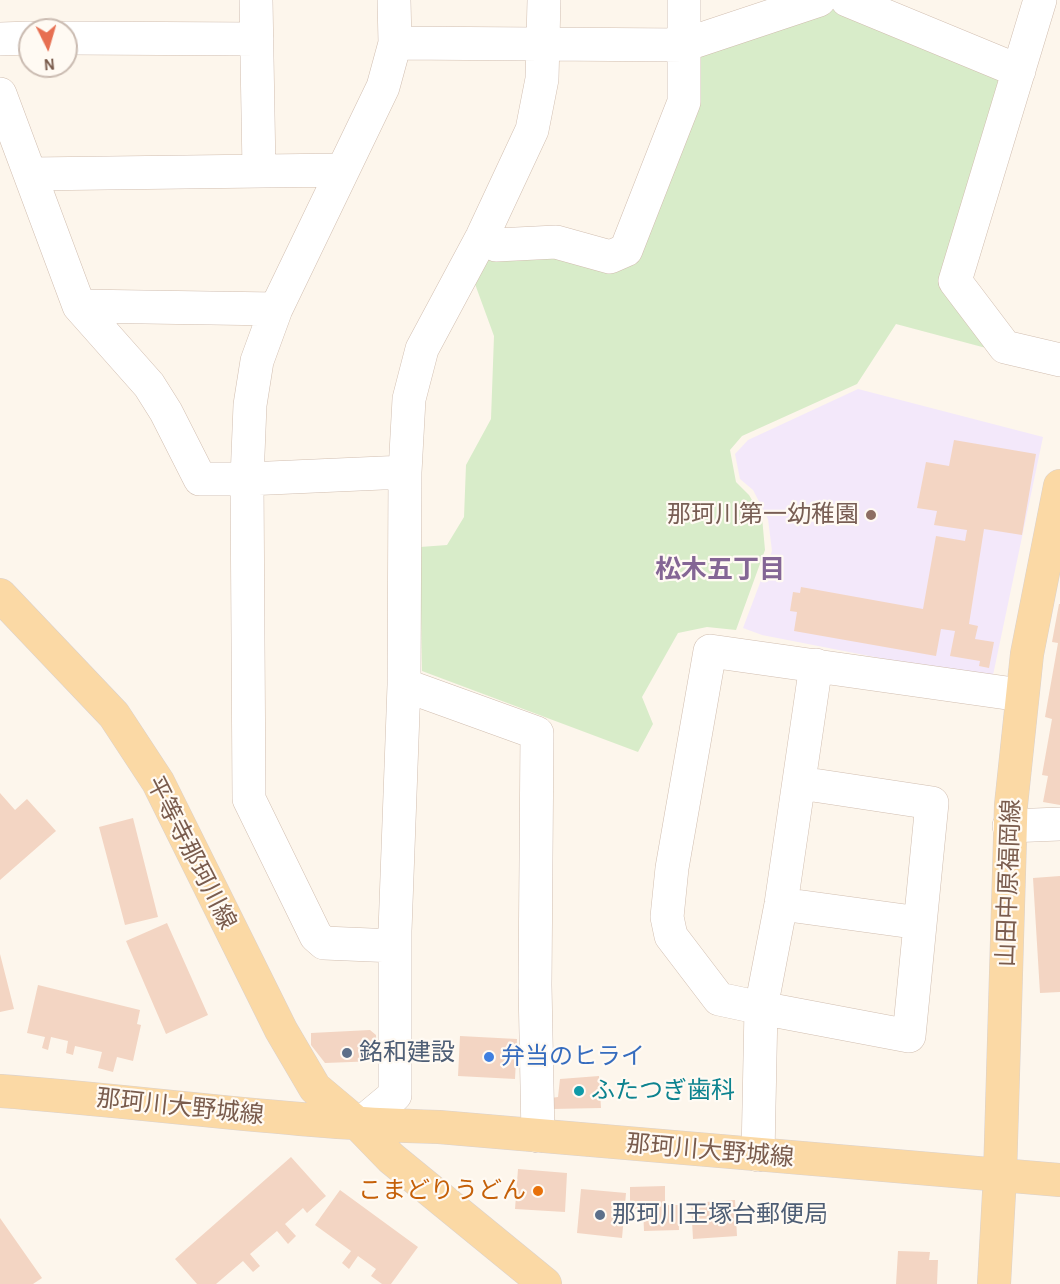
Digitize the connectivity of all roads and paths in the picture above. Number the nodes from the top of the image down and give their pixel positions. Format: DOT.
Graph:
graph roads {
  1 [pos="256,0"];
  2 [pos="394,0"];
  3 [pos="544,0"];
  4 [pos="684,0"];
  5 [pos="819,0"];
  6 [pos="847,0"];
  7 [pos="1040,0"];
  8 [pos="18,38"];
  9 [pos="78,38"];
  10 [pos="0,39"];
  11 [pos="257,39"];
  12 [pos="395,43"];
  13 [pos="544,43"];
  14 [pos="684,45"];
  15 [pos="1019,71"];
  16 [pos="0,94"];
  17 [pos="260,170"];
  18 [pos="341,170"];
  19 [pos="31,174"];
  20 [pos="482,237"];
  21 [pos="79,306"];
  22 [pos="276,309"];
  23 [pos="1060,360"];
  24 [pos="405,472"];
  25 [pos="247,479"];
  26 [pos="1060,486"];
  27 [pos="1054,541"];
  28 [pos="0,595"];
  29 [pos="816,665"];
  30 [pos="404,685"];
  31 [pos="1021,696"];
  32 [pos="800,783"];
  33 [pos="1060,824"];
  34 [pos="1009,826"];
  35 [pos="781,904"];
  36 [pos="920,923"];
  37 [pos="395,946"];
  38 [pos="761,1008"];
  39 [pos="0,1090"];
  40 [pos="359,1125"];
  41 [pos="538,1136"];
  42 [pos="758,1155"];
  43 [pos="1000,1175"];
  44 [pos="1060,1180"];
  45 [pos="542,1284"];
  46 [pos="994,1284"];
  1 -- 11 [label="street"];
  2 -- 12 [label="street"];
  3 -- 13 [label="street"];
  4 -- 14 [label="street"];
  5 -- 14 [label="street"];
  6 -- 15 [label="street"];
  7 -- 15 [label="street"];
  8 -- 10 [label="street"];
  9 -- 11 [label="street"];
  11 -- 17 [label="street"];
  12 -- 13 [label="street"];
  12 -- 18 [label="street"];
  13 -- 14 [label="street"];
  13 -- 20 [label="street"];
  14 -- 20 [label="street"];
  15 -- 23 [label="street"];
  16 -- 19 [label="street"];
  17 -- 18 [label="street"];
  17 -- 19 [label="street"];
  18 -- 22 [label="street"];
  19 -- 21 [label="street"];
  20 -- 24 [label="street"];
  21 -- 22 [label="street"];
  21 -- 25 [label="street"];
  22 -- 25 [label="street"];
  24 -- 25 [label="street"];
  24 -- 30 [label="street"];
  25 -- 37 [label="street"];
  26 -- 27 [label="main road, 山田中原福岡線"];
  27 -- 31 [label="main road, 山田中原福岡線"];
  28 -- 40 [label="main road, 平等寺那珂川線"];
  29 -- 31 [label="street"];
  29 -- 32 [label="street"];
  29 -- 38 [label="street"];
  30 -- 37 [label="street"];
  30 -- 41 [label="street"];
  31 -- 34 [label="main road, 山田中原福岡線"];
  32 -- 35 [label="street"];
  32 -- 36 [label="street"];
  33 -- 34 [label="street"];
  34 -- 43 [label="main road, 山田中原福岡線"];
  35 -- 36 [label="street"];
  35 -- 38 [label="street"];
  36 -- 38 [label="street"];
  37 -- 40 [label="street"];
  38 -- 42 [label="street"];
  39 -- 40 [label="main road, 那珂川大野城線"];
  40 -- 41 [label="main road, 那珂川大野城線"];
  40 -- 45 [label="main road"];
  41 -- 42 [label="main road, 那珂川大野城線"];
  42 -- 43 [label="main road, 那珂川大野城線"];
  43 -- 44 [label="main road, 那珂川大野城線"];
  43 -- 46 [label="main road, 山田中原福岡線"];
}
